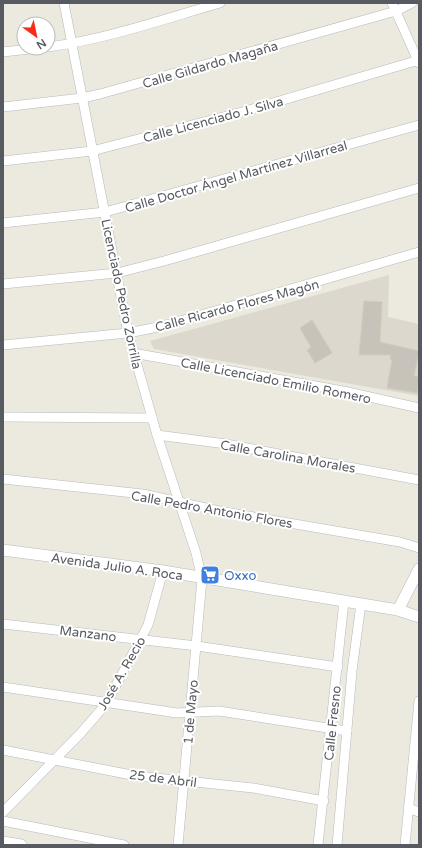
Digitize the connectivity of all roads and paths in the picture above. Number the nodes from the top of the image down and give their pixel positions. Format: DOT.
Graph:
graph roads {
  1 [pos="64,3"];
  2 [pos="220,3"];
  3 [pos="412,3"];
  4 [pos="394,7"];
  5 [pos="72,43"];
  6 [pos="56,46"];
  7 [pos="16,51"];
  8 [pos="3,52"];
  9 [pos="419,61"];
  10 [pos="82,98"];
  11 [pos="3,107"];
  12 [pos="419,125"];
  13 [pos="92,151"];
  14 [pos="3,161"];
  15 [pos="419,188"];
  16 [pos="105,212"];
  17 [pos="3,223"];
  18 [pos="419,252"];
  19 [pos="117,273"];
  20 [pos="3,284"];
  21 [pos="128,333"];
  22 [pos="3,345"];
  23 [pos="133,353"];
  24 [pos="419,408"];
  25 [pos="3,417"];
  26 [pos="152,418"];
  27 [pos="157,435"];
  28 [pos="3,479"];
  29 [pos="419,480"];
  30 [pos="178,501"];
  31 [pos="419,548"];
  32 [pos="3,550"];
  33 [pos="419,569"];
  34 [pos="163,572"];
  35 [pos="202,579"];
  36 [pos="344,601"];
  37 [pos="361,604"];
  38 [pos="398,610"];
  39 [pos="419,617"];
  40 [pos="3,624"];
  41 [pos="140,639"];
  42 [pos="197,646"];
  43 [pos="338,667"];
  44 [pos="3,687"];
  45 [pos="419,701"];
  46 [pos="106,704"];
  47 [pos="189,712"];
  48 [pos="331,729"];
  49 [pos="347,731"];
  50 [pos="417,747"];
  51 [pos="3,750"];
  52 [pos="54,760"];
  53 [pos="184,782"];
  54 [pos="324,801"];
  55 [pos="408,808"];
  56 [pos="3,812"];
  57 [pos="419,812"];
  58 [pos="3,821"];
  59 [pos="3,842"];
  60 [pos="21,845"];
  61 [pos="124,845"];
  62 [pos="178,845"];
  63 [pos="318,845"];
  64 [pos="337,845"];
  65 [pos="405,845"];
  1 -- 5 [label="street, Licenciado Pedro Zorrilla"];
  2 -- 5 [label="street"];
  3 -- 4 [label="street, Calle Gildardo Magaña"];
  4 -- 9 [label="street"];
  4 -- 10 [label="street, Calle Gildardo Magaña"];
  5 -- 6 [label="street"];
  5 -- 10 [label="street, Licenciado Pedro Zorrilla"];
  7 -- 8 [label="street"];
  9 -- 13 [label="street, Calle Licenciado J. Silva"];
  10 -- 11 [label="street, Calle Gildardo Magaña"];
  10 -- 13 [label="street, Licenciado Pedro Zorrilla"];
  12 -- 16 [label="street, Calle Doctor Ángel Martínez Villarreal"];
  13 -- 14 [label="street, Calle Licenciado J. Silva"];
  13 -- 16 [label="street, Licenciado Pedro Zorrilla"];
  15 -- 19 [label="street"];
  16 -- 17 [label="street, Calle Doctor Ángel Martínez Villarreal"];
  16 -- 19 [label="street, Licenciado Pedro Zorrilla"];
  18 -- 21 [label="street, Calle Ricardo Flores Magón"];
  19 -- 20 [label="street"];
  19 -- 21 [label="street, Licenciado Pedro Zorrilla"];
  21 -- 22 [label="street, Calle Ricardo Flores Magón"];
  21 -- 23 [label="street, Licenciado Pedro Zorrilla"];
  23 -- 24 [label="street, Calle Licenciado Emilio Romero"];
  23 -- 26 [label="street, Licenciado Pedro Zorrilla"];
  25 -- 26 [label="street"];
  26 -- 27 [label="street, Licenciado Pedro Zorrilla"];
  27 -- 29 [label="street, Calle Carolina Morales"];
  27 -- 30 [label="street, Licenciado Pedro Zorrilla"];
  28 -- 30 [label="street, Calle Pedro Antonio Flores"];
  30 -- 31 [label="street, Calle Pedro Antonio Flores"];
  30 -- 35 [label="street, Licenciado Pedro Zorrilla"];
  32 -- 34 [label="street, Avenida Julio A. Roca"];
  33 -- 38 [label="street"];
  34 -- 35 [label="street, Avenida Julio A. Roca"];
  34 -- 41 [label="street, José A. Recio"];
  35 -- 36 [label="street, Avenida Julio A. Roca"];
  35 -- 42 [label="street, 1 de Mayo"];
  36 -- 37 [label="street, Avenida Julio A. Roca"];
  36 -- 43 [label="street, Calle Fresno"];
  37 -- 38 [label="street, Avenida Julio A. Roca"];
  37 -- 49 [label="street, Calle Fresno"];
  38 -- 39 [label="street, Avenida Julio A. Roca"];
  40 -- 41 [label="street, Manzano"];
  41 -- 42 [label="street, Manzano"];
  41 -- 46 [label="street, José A. Recio"];
  42 -- 43 [label="street, Manzano"];
  42 -- 47 [label="street, 1 de Mayo"];
  43 -- 48 [label="street, Calle Fresno"];
  44 -- 46 [label="street"];
  45 -- 50 [label="street"];
  46 -- 47 [label="street"];
  46 -- 52 [label="street, José A. Recio"];
  47 -- 48 [label="street"];
  47 -- 53 [label="street, 1 de Mayo"];
  48 -- 49 [label="street"];
  48 -- 54 [label="street, Calle Fresno"];
  49 -- 64 [label="street, Calle Fresno"];
  50 -- 55 [label="street"];
  51 -- 52 [label="street, 25 de Abril"];
  52 -- 53 [label="street, 25 de Abril"];
  52 -- 56 [label="street, José A. Recio"];
  53 -- 54 [label="street, 25 de Abril"];
  53 -- 62 [label="street, 1 de Mayo"];
  54 -- 63 [label="street, Calle Fresno"];
  55 -- 57 [label="street"];
  55 -- 65 [label="street"];
  58 -- 61 [label="street"];
  59 -- 60 [label="street"];
}
